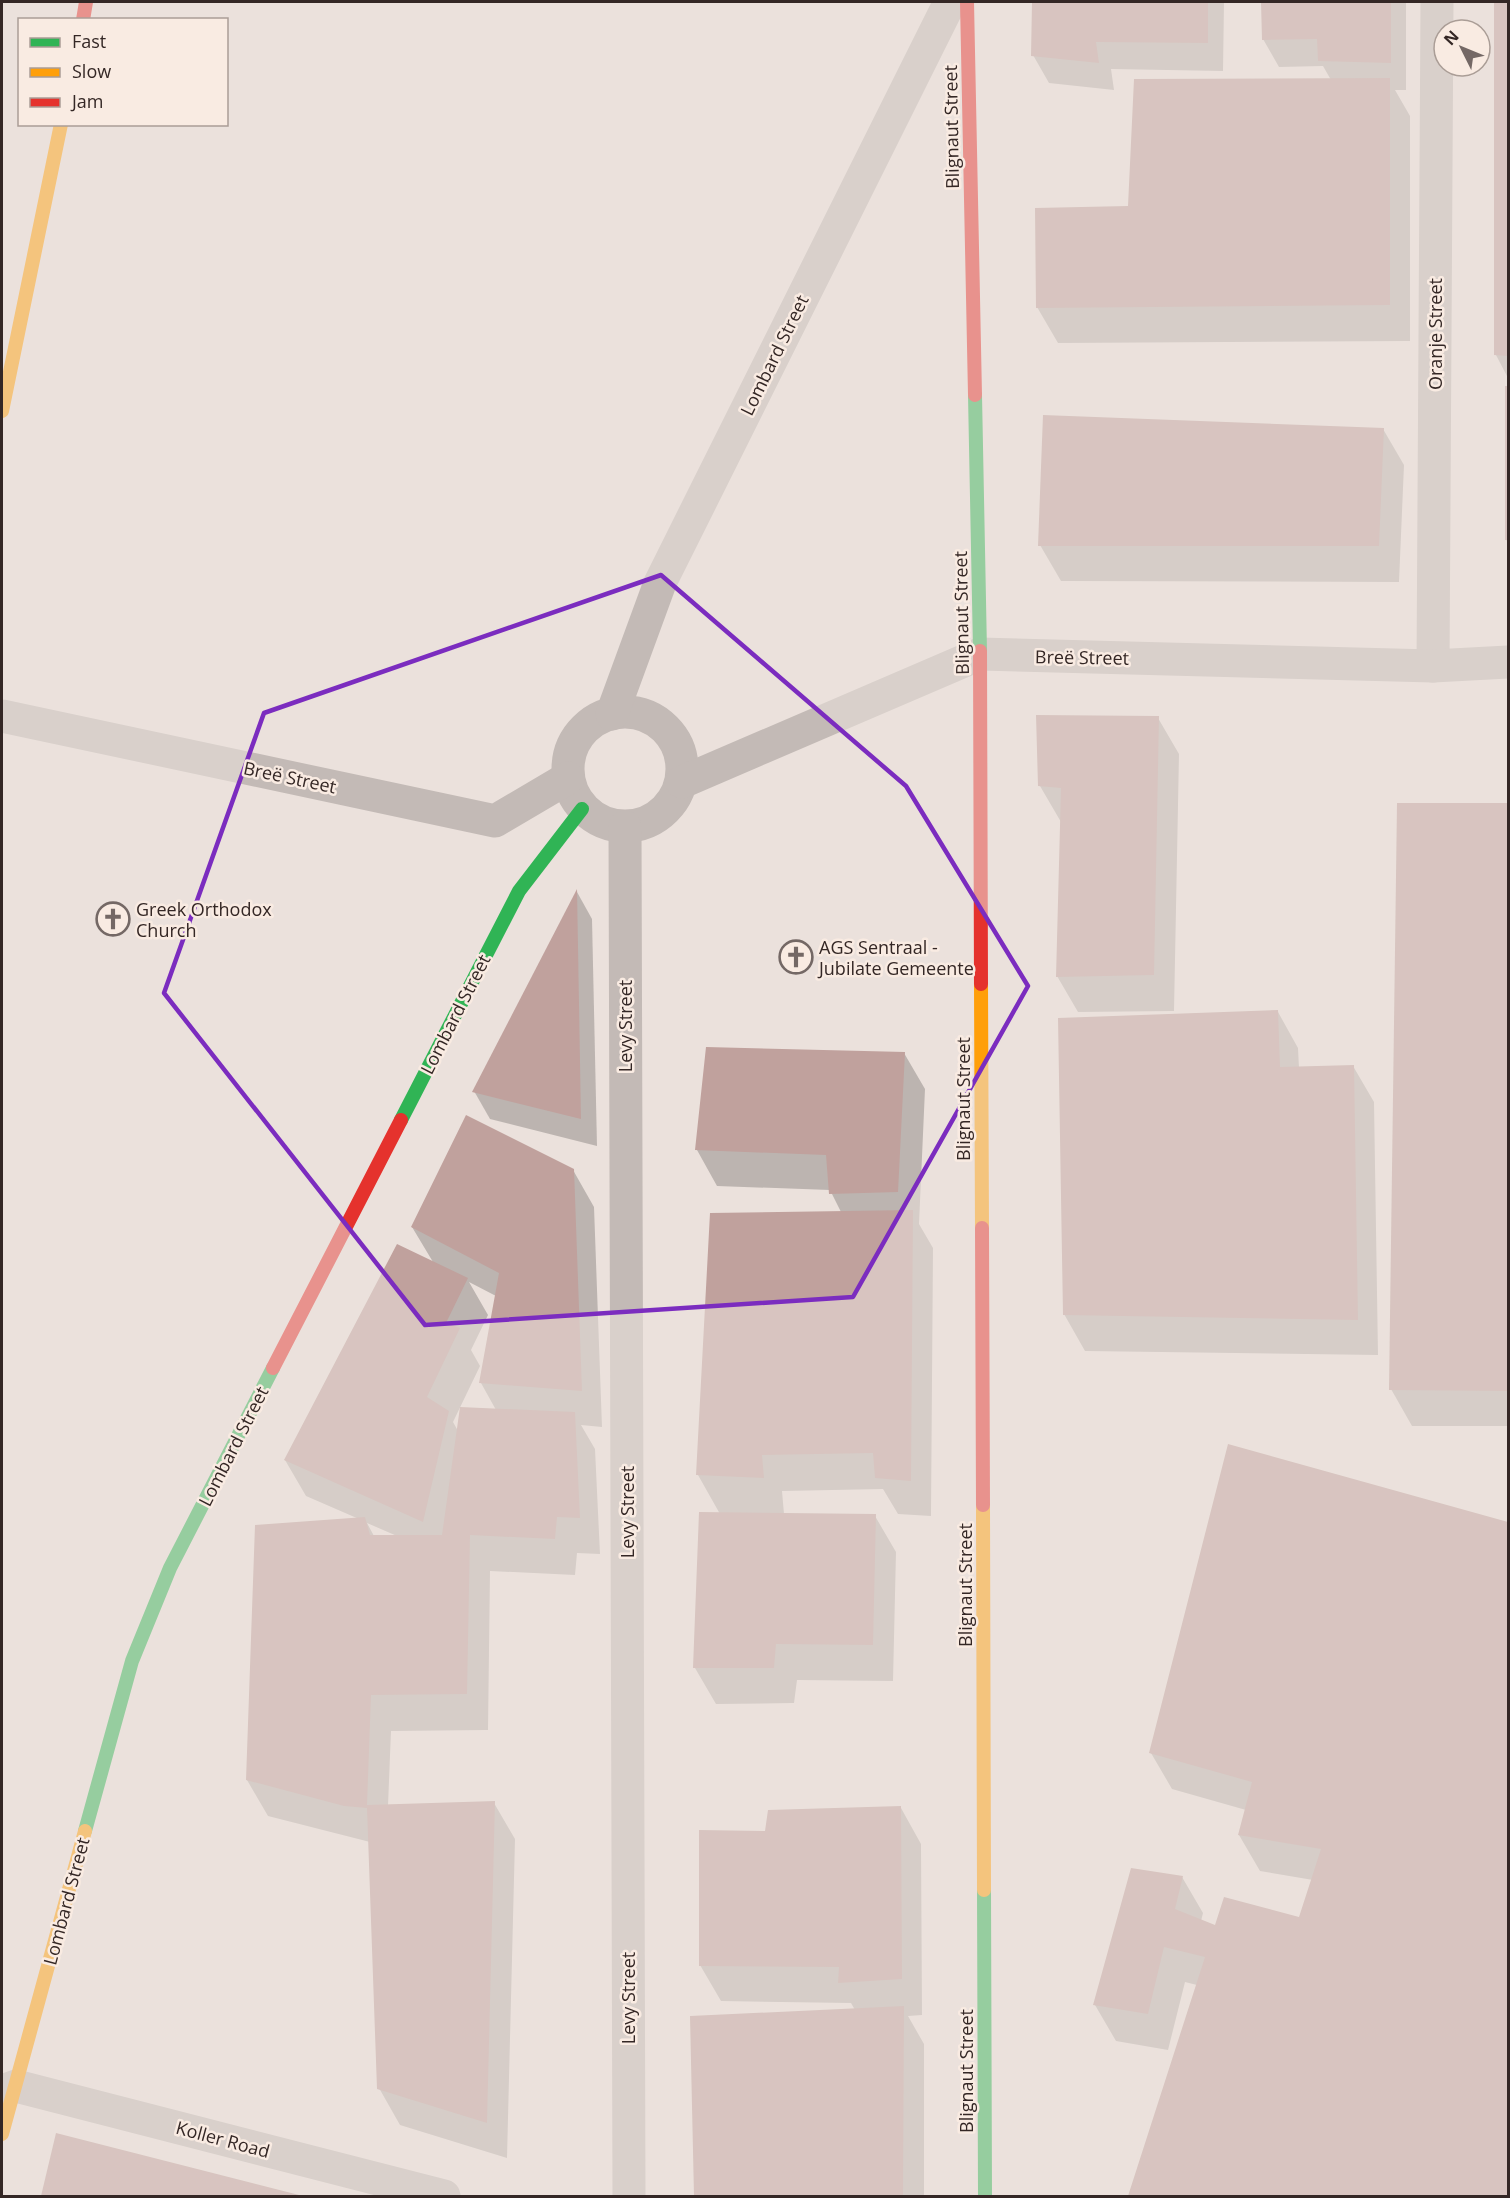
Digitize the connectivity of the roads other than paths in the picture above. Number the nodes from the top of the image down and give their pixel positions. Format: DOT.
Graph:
graph roads {
  1 [pos="87,2"];
  2 [pos="950,2"];
  3 [pos="967,2"];
  4 [pos="1437,2"];
  5 [pos="83,18"];
  6 [pos="61,126"];
  7 [pos="2,411"];
  8 [pos="980,654"];
  9 [pos="1509,662"];
  10 [pos="1433,666"];
  11 [pos="612,714"];
  12 [pos="2,716"];
  13 [pos="568,778"];
  14 [pos="682,782"];
  15 [pos="582,809"];
  16 [pos="625,827"];
  17 [pos="9,2088"];
  18 [pos="2,2134"];
  19 [pos="444,2196"];
  20 [pos="629,2196"];
  21 [pos="985,2196"];
  1 -- 5 [label="street"];
  2 -- 11 [label="street, Lombard Street"];
  3 -- 8 [label="street, Blignaut Street"];
  4 -- 10 [label="street, Oranje Street"];
  6 -- 7 [label="street"];
  8 -- 10 [label="street, Breë Street"];
  8 -- 14 [label="street, Breë Street"];
  8 -- 21 [label="street, Blignaut Street"];
  9 -- 10 [label="street, Breë Street"];
  11 -- 13 [label="street"];
  11 -- 14 [label="street"];
  12 -- 13 [label="street, Breë Street"];
  13 -- 15 [label="street"];
  14 -- 16 [label="street"];
  15 -- 16 [label="street"];
  15 -- 17 [label="street, Lombard Street"];
  16 -- 20 [label="street, Levy Street"];
  17 -- 18 [label="street, Lombard Street"];
  17 -- 19 [label="street, Koller Road"];
}
